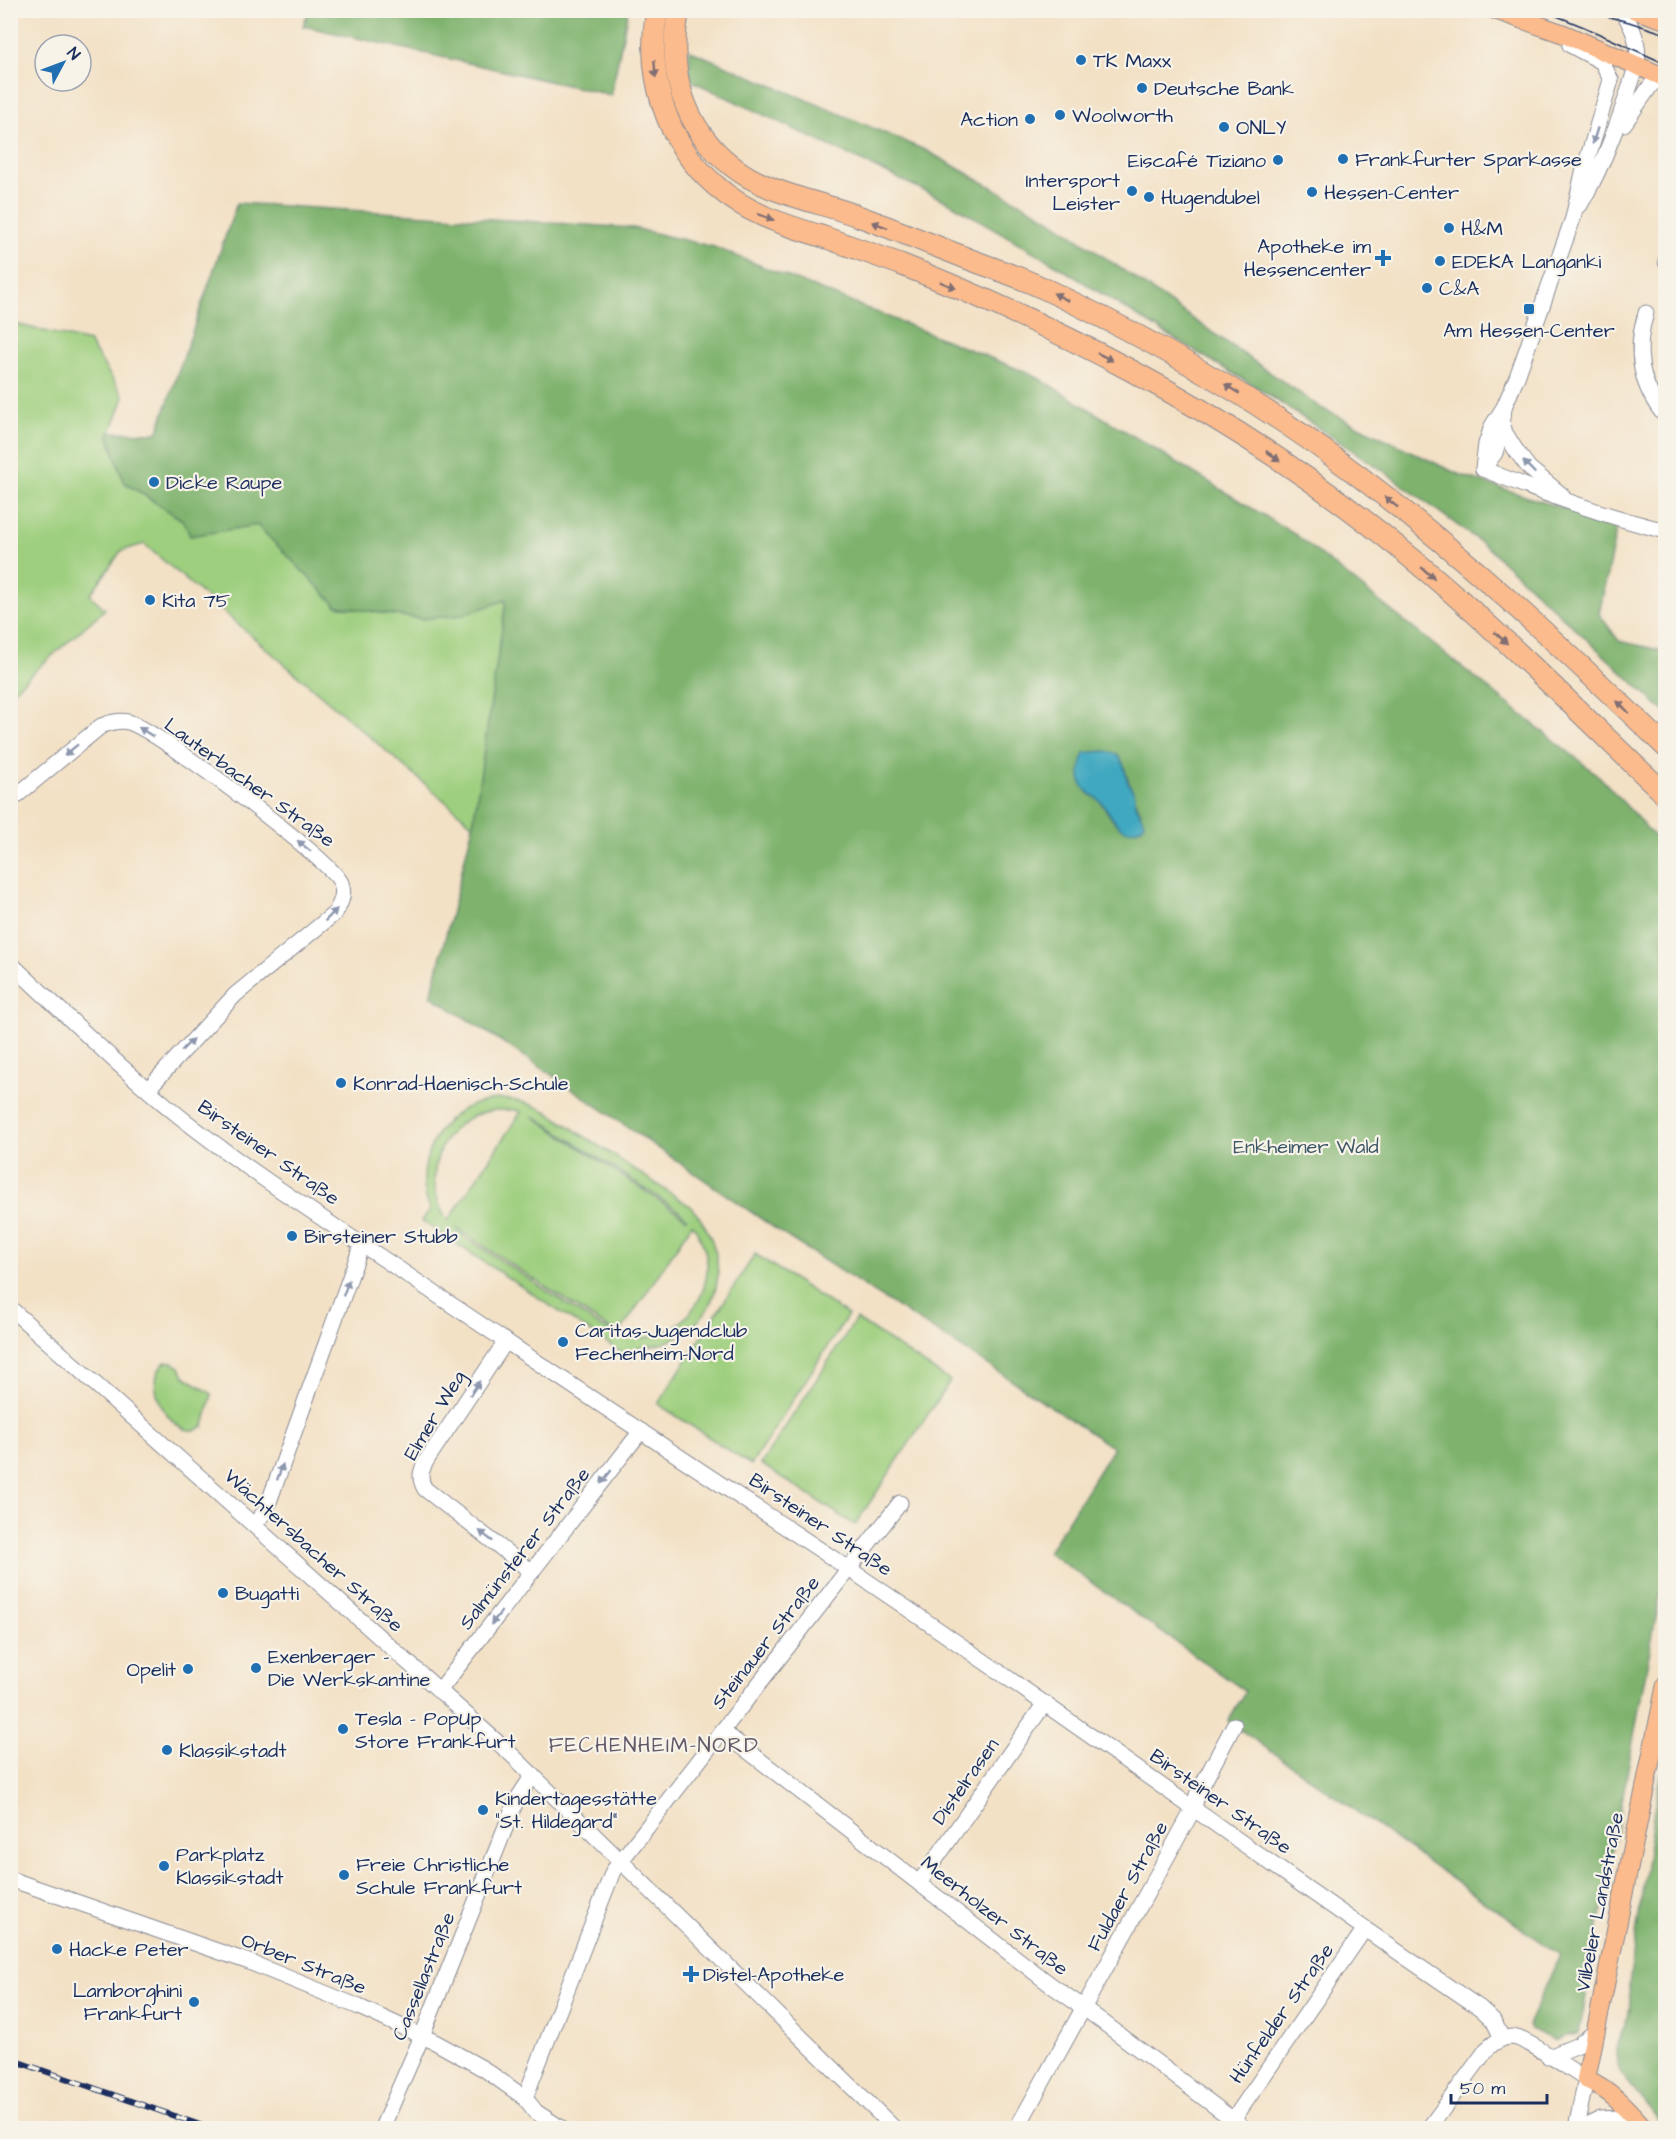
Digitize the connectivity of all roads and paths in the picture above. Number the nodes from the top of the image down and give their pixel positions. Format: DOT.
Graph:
graph roads {
  1 [pos="657,10"];
  2 [pos="679,10"];
  3 [pos="1495,10"];
  4 [pos="1622,10"];
  5 [pos="1635,10"];
  6 [pos="1665,20"];
  7 [pos="1637,64"];
  8 [pos="1664,77"];
  9 [pos="1607,152"];
  10 [pos="1574,216"];
  11 [pos="1646,313"];
  12 [pos="1504,407"];
  13 [pos="1665,417"];
  14 [pos="1502,428"];
  15 [pos="1483,469"];
  16 [pos="1575,504"];
  17 [pos="1665,531"];
  18 [pos="1665,747"];
  19 [pos="1665,795"];
  20 [pos="10,801"];
  21 [pos="10,963"];
  22 [pos="148,1089"];
  23 [pos="362,1244"];
  24 [pos="10,1308"];
  25 [pos="506,1341"];
  26 [pos="641,1431"];
  27 [pos="900,1503"];
  28 [pos="255,1524"];
  29 [pos="848,1568"];
  30 [pos="532,1572"];
  31 [pos="1665,1684"];
  32 [pos="439,1690"];
  33 [pos="1045,1704"];
  34 [pos="1234,1725"];
  35 [pos="722,1731"];
  36 [pos="533,1775"];
  37 [pos="1194,1808"];
  38 [pos="621,1861"];
  39 [pos="10,1879"];
  40 [pos="919,1883"];
  41 [pos="1364,1930"];
  42 [pos="1084,2008"];
  43 [pos="1595,2032"];
  44 [pos="422,2036"];
  45 [pos="1502,2038"];
  46 [pos="1549,2057"];
  47 [pos="1586,2079"];
  48 [pos="525,2098"];
  49 [pos="1617,2099"];
  50 [pos="1624,2123"];
  51 [pos="1238,2124"];
  52 [pos="382,2128"];
  53 [pos="561,2128"];
  54 [pos="894,2128"];
  55 [pos="1017,2128"];
  56 [pos="1429,2128"];
  57 [pos="1576,2128"];
  58 [pos="1582,2128"];
  59 [pos="1644,2128"];
  1 -- 19 [label="highway, one-way"];
  18 -- 2 [label="highway, one-way"];
  3 -- 7 [label="main road"];
  3 -- 10 [label="street, one-way"];
  4 -- 7 [label="street"];
  5 -- 6 [label="main road"];
  7 -- 8 [label="main road"];
  7 -- 9 [label="street"];
  8 -- 9 [label="street"];
  9 -- 10 [label="street"];
  10 -- 12 [label="street"];
  11 -- 13 [label="street"];
  12 -- 14 [label="street"];
  12 -- 15 [label="street"];
  14 -- 15 [label="street"];
  16 -- 14 [label="street, one-way"];
  15 -- 16 [label="street"];
  16 -- 17 [label="street"];
  22 -- 20 [label="street, Lauterbacher Straße, one-way"];
  21 -- 22 [label="street, Birsteiner Straße"];
  22 -- 23 [label="street, Birsteiner Straße"];
  23 -- 25 [label="street, Birsteiner Straße"];
  28 -- 23 [label="street, one-way"];
  24 -- 28 [label="street, Wächtersbacher Straße"];
  25 -- 26 [label="street, Birsteiner Straße"];
  30 -- 25 [label="street, Elmer Weg, one-way"];
  26 -- 29 [label="street, Birsteiner Straße"];
  26 -- 30 [label="street, Salmünsterer Straße, one-way"];
  27 -- 29 [label="street, Steinauer Straße"];
  28 -- 32 [label="street, Wächtersbacher Straße"];
  29 -- 33 [label="street, Birsteiner Straße"];
  29 -- 35 [label="street, Steinauer Straße"];
  30 -- 32 [label="street, Salmünsterer Straße, one-way"];
  31 -- 43 [label="main road, Vilbeler Landstraße"];
  32 -- 36 [label="street, Wächtersbacher Straße"];
  33 -- 37 [label="street, Birsteiner Straße"];
  33 -- 40 [label="street, Distelrasen"];
  34 -- 37 [label="street, Fuldaer Straße"];
  35 -- 38 [label="street, Steinauer Straße"];
  35 -- 40 [label="street, Meerholzer Straße"];
  36 -- 38 [label="street, Wächtersbacher Straße"];
  36 -- 44 [label="street, Cassellastraße"];
  37 -- 41 [label="street, Birsteiner Straße"];
  37 -- 42 [label="street, Fuldaer Straße"];
  38 -- 48 [label="street, Steinauer Straße"];
  38 -- 54 [label="street, Wächtersbacher Straße"];
  39 -- 44 [label="street, Orber Straße"];
  40 -- 42 [label="street, Meerholzer Straße"];
  41 -- 45 [label="street, Birsteiner Straße"];
  41 -- 51 [label="street, Hünfelder Straße"];
  42 -- 51 [label="street, Meerholzer Straße"];
  42 -- 55 [label="street, Fuldaer Straße"];
  43 -- 46 [label="street"];
  43 -- 47 [label="main road, Vilbeler Landstraße"];
  43 -- 49 [label="main road"];
  44 -- 48 [label="street, Orber Straße"];
  44 -- 52 [label="street, Cassellastraße"];
  45 -- 46 [label="street"];
  45 -- 56 [label="street"];
  46 -- 47 [label="street"];
  47 -- 49 [label="main road"];
  47 -- 50 [label="main road"];
  47 -- 57 [label="street, Vilbeler Landstraße"];
  48 -- 53 [label="street, Orber Straße"];
  49 -- 59 [label="main road"];
  50 -- 58 [label="street"];
}
